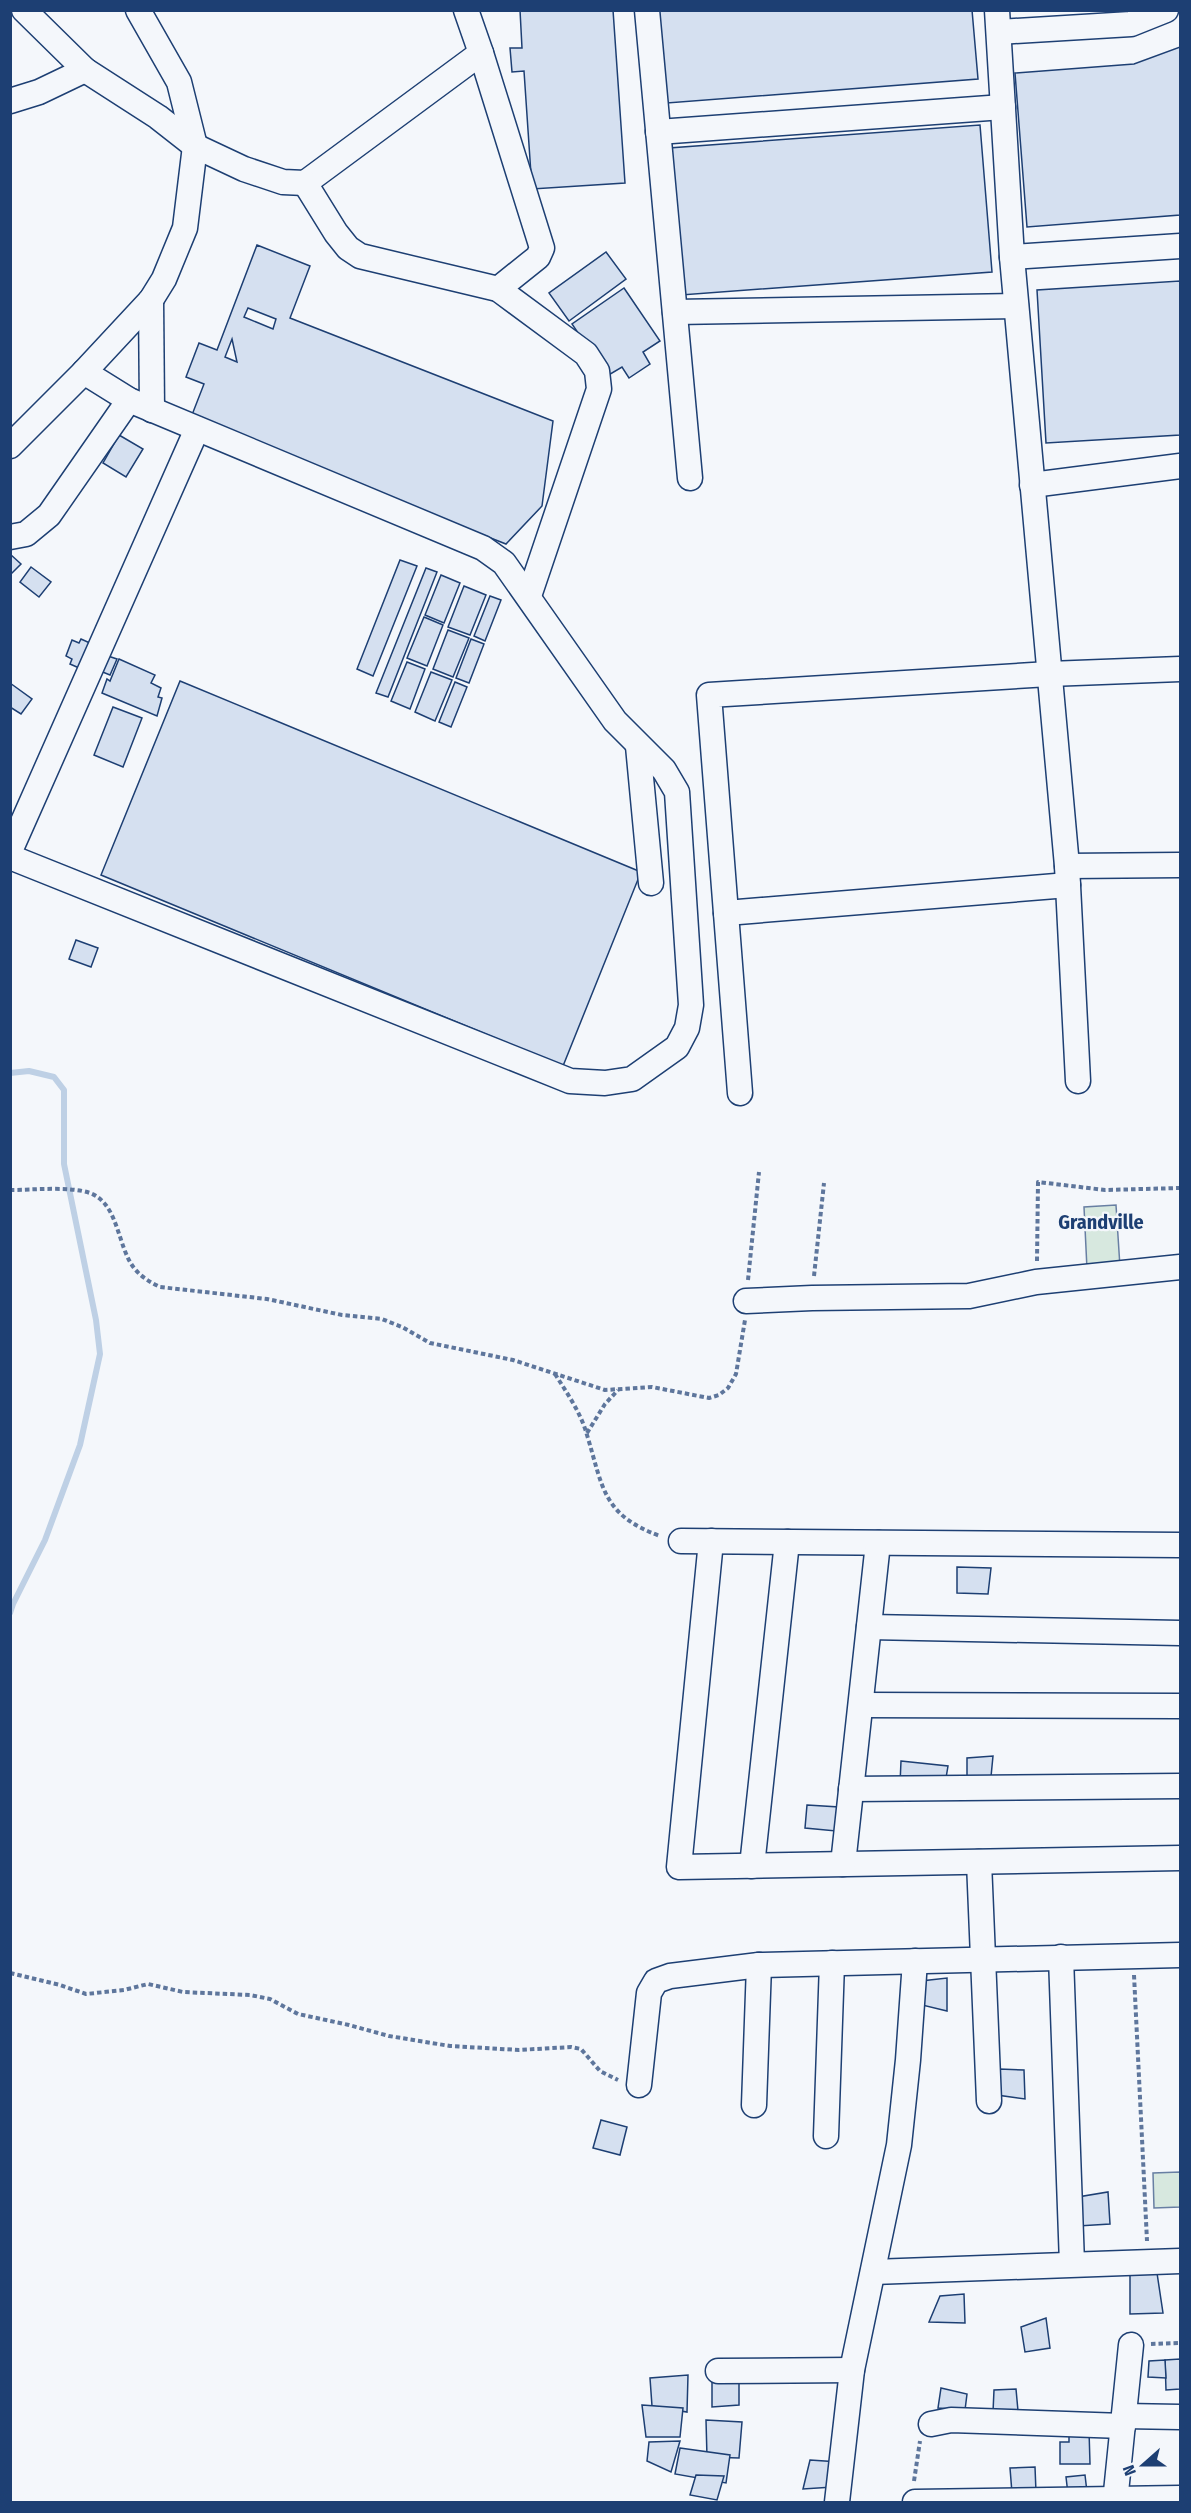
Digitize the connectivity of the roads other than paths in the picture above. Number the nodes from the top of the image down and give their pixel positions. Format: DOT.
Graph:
graph roads {
  1 [pos="138,10"];
  2 [pos="466,10"];
  3 [pos="647,10"];
  4 [pos="1166,10"];
  5 [pos="31,12"];
  6 [pos="998,21"];
  7 [pos="482,53"];
  8 [pos="85,70"];
  9 [pos="10,101"];
  10 [pos="1003,107"];
  11 [pos="658,132"];
  12 [pos="195,146"];
  13 [pos="305,183"];
  14 [pos="1180,246"];
  15 [pos="1012,257"];
  16 [pos="498,289"];
  17 [pos="150,300"];
  18 [pos="1016,306"];
  19 [pos="675,312"];
  20 [pos="84,372"];
  21 [pos="129,400"];
  22 [pos="152,410"];
  23 [pos="197,429"];
  24 [pos="14,435"];
  25 [pos="1180,466"];
  26 [pos="690,478"];
  27 [pos="1032,485"];
  28 [pos="10,537"];
  29 [pos="530,596"];
  30 [pos="1180,669"];
  31 [pos="1049,674"];
  32 [pos="638,746"];
  33 [pos="10,851"];
  34 [pos="10,857"];
  35 [pos="1180,866"];
  36 [pos="1067,875"];
  37 [pos="651,883"];
  38 [pos="726,914"];
  39 [pos="1078,1081"];
  40 [pos="740,1093"];
  41 [pos="1180,1267"];
  42 [pos="746,1301"];
  43 [pos="681,1541"];
  44 [pos="711,1541"];
  45 [pos="787,1542"];
  46 [pos="878,1543"];
  47 [pos="1180,1545"];
  48 [pos="869,1627"];
  49 [pos="1180,1633"];
  50 [pos="861,1705"];
  51 [pos="1180,1706"];
  52 [pos="1180,1786"];
  53 [pos="852,1789"];
  54 [pos="1180,1858"];
  55 [pos="979,1862"];
  56 [pos="843,1864"];
  57 [pos="752,1866"];
  58 [pos="1180,1955"];
  59 [pos="1061,1957"];
  60 [pos="985,1959"];
  61 [pos="915,1961"];
  62 [pos="832,1963"];
  63 [pos="759,1965"];
  64 [pos="639,2085"];
  65 [pos="989,2101"];
  66 [pos="753,2105"];
  67 [pos="826,2136"];
  68 [pos="1180,2261"];
  69 [pos="1071,2264"];
  70 [pos="873,2272"];
  71 [pos="1131,2345"];
  72 [pos="852,2370"];
  73 [pos="718,2371"];
  74 [pos="1180,2417"];
  75 [pos="1123,2421"];
  76 [pos="931,2424"];
  77 [pos="914,2497"];
  78 [pos="1180,2498"];
  79 [pos="1115,2501"];
  80 [pos="837,2502"];
  1 -- 12 [label="street"];
  2 -- 7 [label="street"];
  3 -- 11 [label="street"];
  4 -- 6 [label="street"];
  5 -- 8 [label="street"];
  6 -- 10 [label="street"];
  7 -- 13 [label="street"];
  7 -- 16 [label="street"];
  8 -- 9 [label="street"];
  8 -- 12 [label="street"];
  10 -- 11 [label="street"];
  10 -- 15 [label="street"];
  11 -- 19 [label="street"];
  12 -- 13 [label="street"];
  12 -- 17 [label="street"];
  13 -- 16 [label="street"];
  14 -- 15 [label="street"];
  15 -- 18 [label="street"];
  16 -- 29 [label="street"];
  17 -- 20 [label="street"];
  17 -- 22 [label="street"];
  18 -- 19 [label="street"];
  18 -- 27 [label="street"];
  19 -- 26 [label="street"];
  20 -- 21 [label="street"];
  20 -- 24 [label="street"];
  21 -- 22 [label="street"];
  21 -- 28 [label="street"];
  22 -- 23 [label="street"];
  23 -- 29 [label="street"];
  23 -- 33 [label="street"];
  25 -- 27 [label="street"];
  27 -- 31 [label="street"];
  29 -- 32 [label="street"];
  30 -- 31 [label="street"];
  31 -- 36 [label="street"];
  31 -- 38 [label="street"];
  32 -- 34 [label="street"];
  32 -- 37 [label="street"];
  35 -- 36 [label="street"];
  36 -- 38 [label="street"];
  36 -- 39 [label="street"];
  38 -- 40 [label="street"];
  41 -- 42 [label="street"];
  43 -- 44 [label="street"];
  44 -- 45 [label="street"];
  44 -- 57 [label="street"];
  45 -- 46 [label="street"];
  45 -- 57 [label="street"];
  46 -- 47 [label="street"];
  46 -- 48 [label="street"];
  48 -- 49 [label="street"];
  48 -- 50 [label="street"];
  50 -- 51 [label="street"];
  50 -- 53 [label="street"];
  52 -- 53 [label="street"];
  53 -- 56 [label="street"];
  54 -- 55 [label="street"];
  55 -- 56 [label="street"];
  55 -- 60 [label="street"];
  56 -- 57 [label="street"];
  58 -- 59 [label="street"];
  59 -- 60 [label="street"];
  59 -- 69 [label="street"];
  60 -- 61 [label="street"];
  60 -- 65 [label="street"];
  61 -- 62 [label="street"];
  61 -- 70 [label="street"];
  62 -- 63 [label="street"];
  62 -- 67 [label="street"];
  63 -- 64 [label="street"];
  63 -- 66 [label="street"];
  68 -- 69 [label="street"];
  69 -- 70 [label="street"];
  70 -- 72 [label="street"];
  71 -- 75 [label="street"];
  72 -- 73 [label="street"];
  72 -- 80 [label="street"];
  74 -- 75 [label="street"];
  75 -- 76 [label="street"];
  75 -- 79 [label="street"];
  77 -- 79 [label="street"];
  78 -- 79 [label="street"];
}
